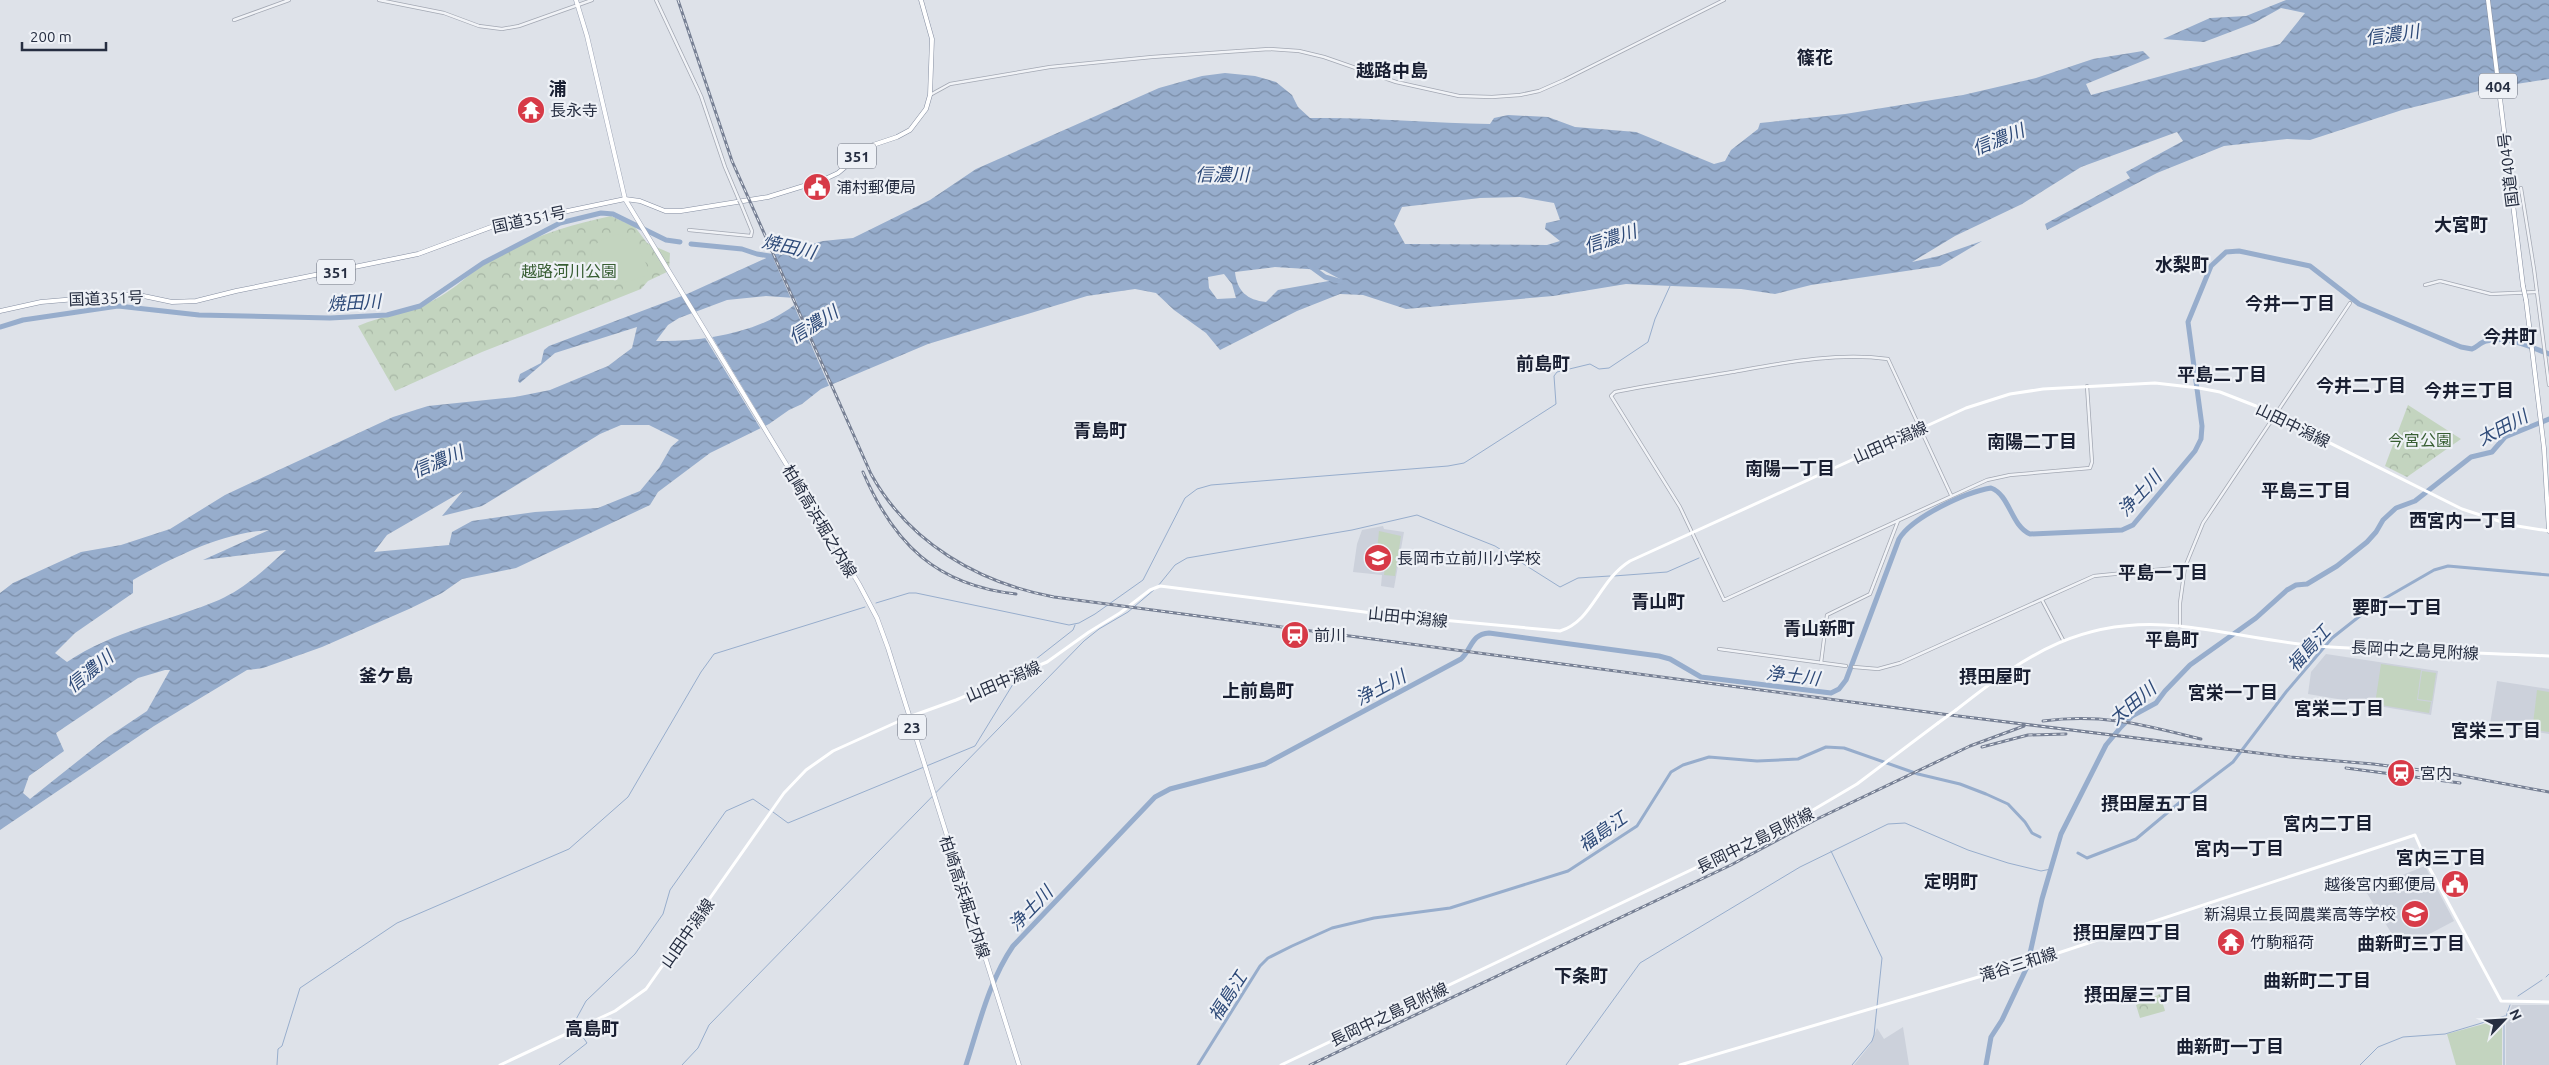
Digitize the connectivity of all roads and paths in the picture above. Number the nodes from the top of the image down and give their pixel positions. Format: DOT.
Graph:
graph roads {
  1 [pos="289,0"];
  2 [pos="379,0"];
  3 [pos="576,0"];
  4 [pos="592,0"];
  5 [pos="656,0"];
  6 [pos="921,0"];
  7 [pos="1724,0"];
  8 [pos="2488,0"];
  9 [pos="577,5"];
  10 [pos="234,20"];
  11 [pos="930,95"];
  12 [pos="2521,188"];
  13 [pos="625,199"];
  14 [pos="689,230"];
  15 [pos="2425,285"];
  16 [pos="2537,292"];
  17 [pos="2350,303"];
  18 [pos="0,311"];
  19 [pos="2549,385"];
  20 [pos="2087,386"];
  21 [pos="2275,416"];
  22 [pos="1920,428"];
  23 [pos="1951,495"];
  24 [pos="1898,521"];
  25 [pos="1692,532"];
  26 [pos="2549,532"];
  27 [pos="2185,567"];
  28 [pos="2042,600"];
  29 [pos="2180,626"];
  30 [pos="2063,640"];
  31 [pos="1718,648"];
  32 [pos="2549,656"];
  33 [pos="1821,663"];
  34 [pos="1846,666"];
  35 [pos="1854,667"];
  36 [pos="909,717"];
  37 [pos="2549,1002"];
  38 [pos="500,1065"];
  39 [pos="1019,1065"];
  40 [pos="1281,1065"];
  41 [pos="1680,1065"];
  1 -- 10 [label="street"];
  2 -- 9 [label="street"];
  3 -- 9 [label="main road, 柏崎高浜堀之内線 / 23"];
  4 -- 9 [label="street"];
  5 -- 14 [label="street, bridge"];
  6 -- 11 [label="main road, 国道351号 / 351"];
  7 -- 11 [label="street"];
  8 -- 26 [label="main road, 国道404号 / 404, bridge"];
  9 -- 13 [label="main road, 柏崎高浜堀之内線 / 23"];
  11 -- 13 [label="main road, 国道351号 / 351"];
  12 -- 16 [label="street"];
  13 -- 18 [label="main road, 国道351号 / 351"];
  13 -- 36 [label="main road, 柏崎高浜堀之内線 / 23"];
  15 -- 16 [label="street"];
  16 -- 19 [label="street"];
  17 -- 21 [label="street"];
  20 -- 21 [label="main road, 山田中潟線"];
  20 -- 22 [label="main road, 山田中潟線"];
  20 -- 23 [label="street"];
  21 -- 26 [label="main road, 山田中潟線"];
  21 -- 27 [label="street"];
  22 -- 23 [label="street"];
  22 -- 25 [label="main road, 山田中潟線"];
  22 -- 25 [label="street"];
  23 -- 24 [label="street"];
  24 -- 25 [label="street"];
  24 -- 33 [label="street"];
  25 -- 36 [label="main road, 山田中潟線"];
  27 -- 28 [label="street"];
  27 -- 29 [label="street"];
  28 -- 30 [label="street"];
  28 -- 35 [label="street"];
  29 -- 30 [label="main road, 長岡中之島見附線"];
  29 -- 32 [label="main road, 長岡中之島見附線"];
  30 -- 40 [label="main road, 長岡中之島見附線, bridge"];
  31 -- 33 [label="street"];
  33 -- 34 [label="street"];
  36 -- 38 [label="main road, 山田中潟線"];
  36 -- 39 [label="main road, 柏崎高浜堀之内線 / 23"];
  37 -- 41 [label="main road, 滝谷三和線"];
}
